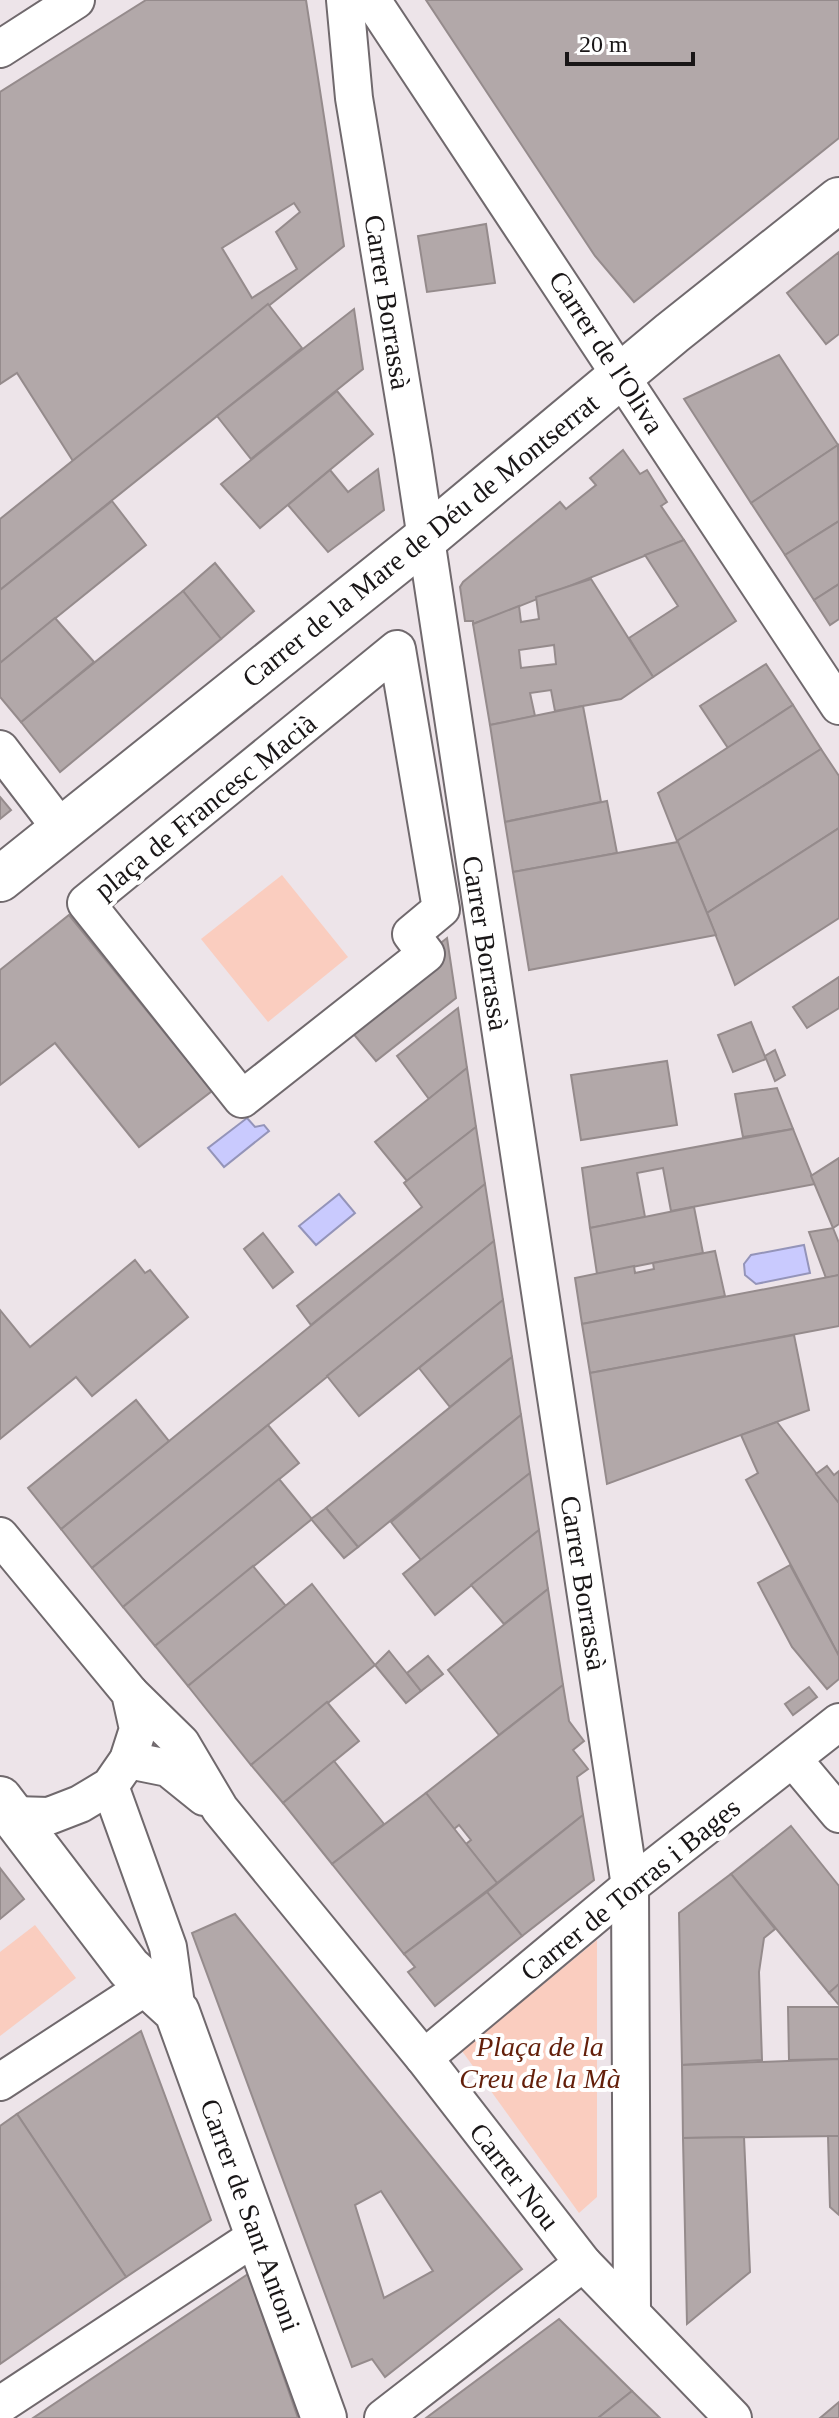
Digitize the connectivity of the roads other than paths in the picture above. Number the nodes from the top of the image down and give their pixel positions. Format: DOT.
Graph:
graph roads {
  1 [pos="76,0"];
  2 [pos="345,0"];
  3 [pos="372,0"];
  4 [pos="0,49"];
  5 [pos="839,200"];
  6 [pos="623,374"];
  7 [pos="425,539"];
  8 [pos="839,706"];
  9 [pos="0,749"];
  10 [pos="62,830"];
  11 [pos="0,879"];
  12 [pos="441,909"];
  13 [pos="0,1536"];
  14 [pos="130,1693"];
  15 [pos="839,1722"];
  16 [pos="793,1759"];
  17 [pos="119,1773"];
  18 [pos="7,1807"];
  19 [pos="220,1809"];
  20 [pos="839,1814"];
  21 [pos="630,1886"];
  22 [pos="164,1998"];
  23 [pos="424,2058"];
  24 [pos="0,2082"];
  25 [pos="258,2235"];
  26 [pos="583,2263"];
  27 [pos="632,2312"];
  28 [pos="0,2405"];
  29 [pos="324,2418"];
  30 [pos="383,2418"];
  31 [pos="733,2418"];
  1 -- 4 [label="street"];
  2 -- 7 [label="street, Carrer Borrassà"];
  3 -- 6 [label="street, Carrer de l'Oliva"];
  5 -- 6 [label="street, Carrer de la Mare de Déu de Montserrat"];
  6 -- 7 [label="street, Carrer de la Mare de Déu de Montserrat"];
  6 -- 8 [label="street, Carrer de l'Oliva"];
  7 -- 10 [label="street, Carrer de la Mare de Déu de Montserrat"];
  7 -- 21 [label="street, Carrer Borrassà"];
  9 -- 10 [label="street"];
  10 -- 11 [label="street, Carrer de la Mare de Déu de Montserrat"];
  12 -- 12 [label="street, plaça de Francesc Macià"];
  13 -- 14 [label="street, Carrer Nou"];
  14 -- 17 [label="street"];
  14 -- 19 [label="street, Carrer Nou"];
  15 -- 16 [label="street, Carrer de Torras i Bages"];
  16 -- 20 [label="street"];
  16 -- 21 [label="street, Carrer de Torras i Bages"];
  17 -- 18 [label="street"];
  17 -- 19 [label="street, Carrer Nou"];
  17 -- 22 [label="street, Carrer de Sant Antoni"];
  18 -- 22 [label="street, Carrer de Sant Antoni"];
  19 -- 23 [label="street, Carrer Nou"];
  21 -- 23 [label="street, Carrer de Torras i Bages"];
  21 -- 27 [label="street"];
  22 -- 24 [label="street"];
  22 -- 25 [label="street, Carrer de Sant Antoni"];
  23 -- 26 [label="street, Carrer Nou"];
  25 -- 28 [label="street"];
  25 -- 29 [label="street, Carrer de Sant Antoni"];
  26 -- 27 [label="street, Carrer Nou"];
  26 -- 30 [label="street"];
  27 -- 31 [label="street, Carrer Nou"];
}
